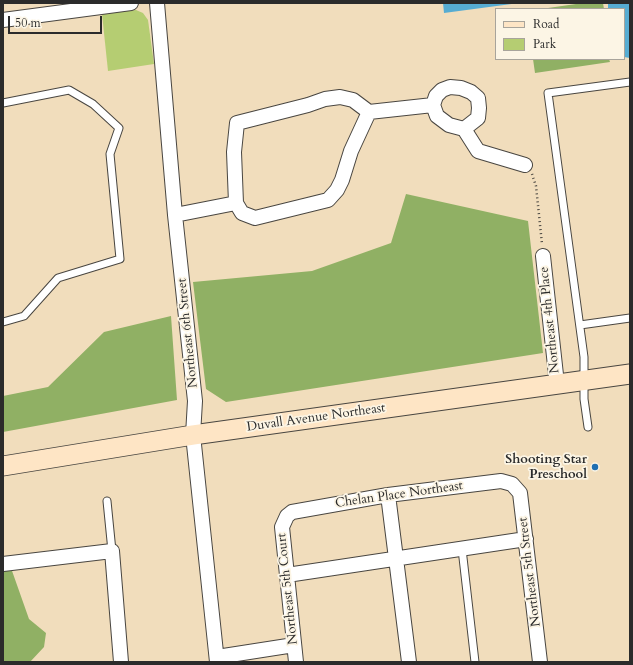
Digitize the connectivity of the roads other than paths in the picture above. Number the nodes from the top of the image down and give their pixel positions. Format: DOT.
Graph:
graph roads {
  1 [pos="132,3"];
  2 [pos="157,3"];
  3 [pos="3,20"];
  4 [pos="630,82"];
  5 [pos="3,103"];
  6 [pos="432,104"];
  7 [pos="369,112"];
  8 [pos="464,129"];
  9 [pos="525,165"];
  10 [pos="236,203"];
  11 [pos="175,214"];
  12 [pos="543,256"];
  13 [pos="630,318"];
  14 [pos="3,322"];
  15 [pos="580,325"];
  16 [pos="630,374"];
  17 [pos="585,380"];
  18 [pos="557,384"];
  19 [pos="588,427"];
  20 [pos="193,435"];
  21 [pos="3,466"];
  22 [pos="512,484"];
  23 [pos="388,494"];
  24 [pos="107,500"];
  25 [pos="287,516"];
  26 [pos="526,539"];
  27 [pos="462,549"];
  28 [pos="112,551"];
  29 [pos="396,559"];
  30 [pos="3,564"];
  31 [pos="287,575"];
  32 [pos="294,645"];
  33 [pos="217,660"];
  34 [pos="120,662"];
  35 [pos="296,662"];
  36 [pos="408,662"];
  37 [pos="475,662"];
  38 [pos="540,662"];
  1 -- 3 [label="street"];
  2 -- 11 [label="street, Northeast 6th Street"];
  4 -- 15 [label="lane"];
  5 -- 14 [label="lane"];
  6 -- 7 [label="street"];
  6 -- 8 [label="street"];
  6 -- 8 [label="street"];
  7 -- 10 [label="street"];
  7 -- 10 [label="street"];
  8 -- 9 [label="street"];
  10 -- 11 [label="street"];
  11 -- 20 [label="street, Northeast 6th Street"];
  12 -- 18 [label="street, Northeast 4th Place"];
  13 -- 15 [label="lane"];
  15 -- 17 [label="lane"];
  16 -- 17 [label="main road, Duvall Avenue Northeast"];
  17 -- 18 [label="main road, Duvall Avenue Northeast"];
  17 -- 19 [label="lane"];
  18 -- 20 [label="main road, Duvall Avenue Northeast"];
  20 -- 21 [label="main road, Duvall Avenue Northeast"];
  20 -- 33 [label="street, Northeast 6th Street"];
  22 -- 23 [label="street, Chelan Place Northeast"];
  22 -- 26 [label="street, Northeast 5th Street"];
  23 -- 25 [label="street, Chelan Place Northeast"];
  23 -- 29 [label="street"];
  24 -- 28 [label="lane"];
  25 -- 31 [label="street, Northeast 5th Court"];
  26 -- 27 [label="street"];
  26 -- 38 [label="street, Northeast 5th Street"];
  27 -- 29 [label="street"];
  27 -- 37 [label="lane"];
  28 -- 30 [label="street"];
  28 -- 34 [label="street"];
  29 -- 31 [label="street"];
  29 -- 36 [label="street"];
  31 -- 32 [label="street, Northeast 5th Court"];
  32 -- 33 [label="street"];
  32 -- 35 [label="street, Northeast 5th Court"];
}
